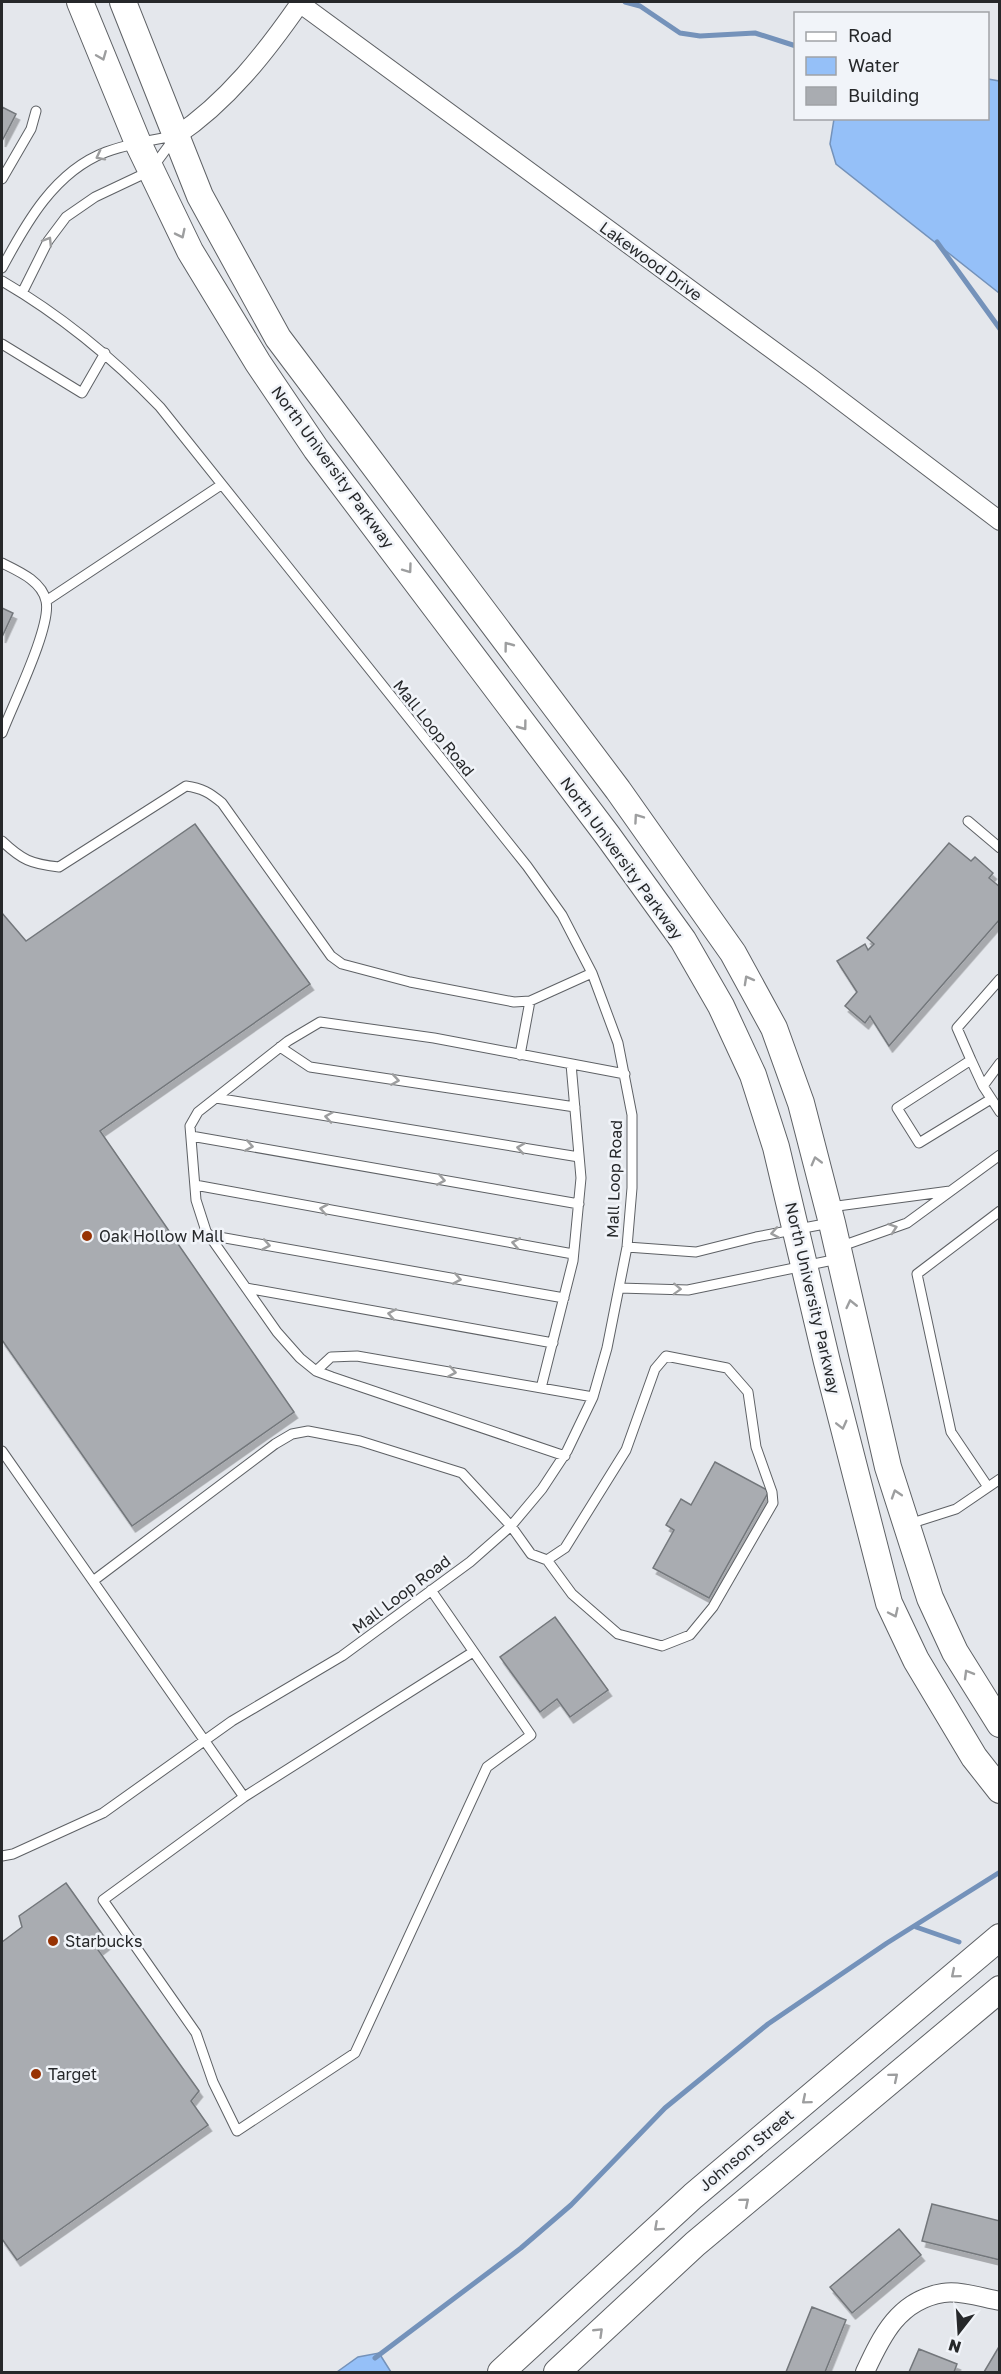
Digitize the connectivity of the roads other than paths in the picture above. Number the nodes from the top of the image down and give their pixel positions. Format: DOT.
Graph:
graph roads {
  1 [pos="80,2"];
  2 [pos="123,2"];
  3 [pos="299,2"];
  4 [pos="36,111"];
  5 [pos="176,135"];
  6 [pos="138,143"];
  7 [pos="150,171"];
  8 [pos="2,179"];
  9 [pos="2,268"];
  10 [pos="2,281"];
  11 [pos="22,293"];
  12 [pos="2,344"];
  13 [pos="105,353"];
  14 [pos="221,484"];
  15 [pos="999,521"];
  16 [pos="2,563"];
  17 [pos="46,602"];
  18 [pos="2,733"];
  19 [pos="968,821"];
  20 [pos="2,841"];
  21 [pos="999,848"];
  22 [pos="592,973"];
  23 [pos="999,979"];
  24 [pos="530,1001"];
  25 [pos="280,1047"];
  26 [pos="520,1054"];
  27 [pos="971,1060"];
  28 [pos="999,1063"];
  29 [pos="571,1064"];
  30 [pos="625,1074"];
  31 [pos="983,1086"];
  32 [pos="216,1098"];
  33 [pos="991,1099"];
  34 [pos="575,1107"];
  35 [pos="999,1112"];
  36 [pos="191,1136"];
  37 [pos="999,1155"];
  38 [pos="579,1157"];
  39 [pos="195,1185"];
  40 [pos="952,1191"];
  41 [pos="579,1204"];
  42 [pos="999,1211"];
  43 [pos="797,1230"];
  44 [pos="835,1234"];
  45 [pos="208,1235"];
  46 [pos="627,1247"];
  47 [pos="573,1254"];
  48 [pos="804,1266"];
  49 [pos="246,1288"];
  50 [pos="619,1288"];
  51 [pos="564,1298"];
  52 [pos="552,1342"];
  53 [pos="316,1371"];
  54 [pos="541,1388"];
  55 [pos="593,1397"];
  56 [pos="2,1451"];
  57 [pos="565,1456"];
  58 [pos="999,1479"];
  59 [pos="988,1487"];
  60 [pos="906,1525"];
  61 [pos="512,1526"];
  62 [pos="547,1560"];
  63 [pos="93,1581"];
  64 [pos="431,1590"];
  65 [pos="473,1652"];
  66 [pos="999,1724"];
  67 [pos="204,1741"];
  68 [pos="999,1790"];
  69 [pos="244,1797"];
  70 [pos="2,1856"];
  71 [pos="999,1937"];
  72 [pos="999,1989"];
  73 [pos="999,2301"];
  74 [pos="501,2373"];
  75 [pos="557,2373"];
  76 [pos="865,2373"];
  1 -- 6 [label="main road, North University Parkway, one-way"];
  2 -- 5 [label="main road, North University Parkway"];
  3 -- 5 [label="street, Lakewood Drive"];
  3 -- 15 [label="street, Lakewood Drive"];
  4 -- 8 [label="lane"];
  5 -- 6 [label="lane"];
  5 -- 7 [label="lane"];
  44 -- 5 [label="main road, North University Parkway, one-way"];
  6 -- 7 [label="main road, North University Parkway"];
  6 -- 9 [label="lane, one-way"];
  11 -- 7 [label="lane, one-way"];
  7 -- 43 [label="main road, North University Parkway, one-way"];
  10 -- 11 [label="lane, Mall Loop Road"];
  11 -- 13 [label="lane, Mall Loop Road"];
  12 -- 13 [label="lane"];
  13 -- 14 [label="lane, Mall Loop Road"];
  14 -- 17 [label="lane"];
  14 -- 22 [label="lane, Mall Loop Road"];
  16 -- 17 [label="lane"];
  17 -- 18 [label="lane"];
  19 -- 21 [label="lane"];
  20 -- 24 [label="lane"];
  22 -- 24 [label="lane"];
  22 -- 30 [label="lane, Mall Loop Road"];
  23 -- 27 [label="lane"];
  24 -- 26 [label="lane"];
  25 -- 26 [label="lane"];
  25 -- 32 [label="lane"];
  25 -- 34 [label="lane, one-way"];
  26 -- 29 [label="lane"];
  27 -- 31 [label="lane"];
  27 -- 33 [label="lane"];
  28 -- 31 [label="lane"];
  29 -- 30 [label="lane"];
  29 -- 34 [label="lane"];
  30 -- 46 [label="lane, Mall Loop Road"];
  31 -- 33 [label="lane"];
  32 -- 36 [label="lane"];
  38 -- 32 [label="lane, one-way"];
  33 -- 35 [label="lane"];
  34 -- 38 [label="lane"];
  36 -- 39 [label="lane"];
  36 -- 41 [label="lane, one-way"];
  37 -- 40 [label="lane"];
  38 -- 41 [label="lane"];
  39 -- 45 [label="lane"];
  47 -- 39 [label="lane, one-way"];
  40 -- 44 [label="lane"];
  44 -- 40 [label="lane, one-way"];
  41 -- 47 [label="lane"];
  42 -- 59 [label="lane"];
  43 -- 44 [label="lane"];
  43 -- 46 [label="lane, one-way"];
  43 -- 48 [label="main road, North University Parkway"];
  44 -- 48 [label="lane"];
  60 -- 44 [label="main road, North University Parkway, one-way"];
  45 -- 49 [label="lane"];
  45 -- 51 [label="lane, one-way"];
  46 -- 50 [label="lane, Mall Loop Road"];
  47 -- 51 [label="lane"];
  50 -- 48 [label="lane, one-way"];
  48 -- 68 [label="main road, North University Parkway, one-way"];
  52 -- 49 [label="lane, one-way"];
  49 -- 53 [label="lane"];
  50 -- 55 [label="lane, Mall Loop Road"];
  51 -- 52 [label="lane"];
  52 -- 54 [label="lane"];
  53 -- 54 [label="lane, one-way"];
  53 -- 57 [label="lane"];
  54 -- 55 [label="lane"];
  55 -- 57 [label="lane, Mall Loop Road"];
  56 -- 63 [label="lane"];
  57 -- 61 [label="lane, Mall Loop Road"];
  58 -- 59 [label="lane"];
  59 -- 60 [label="lane"];
  66 -- 60 [label="main road, North University Parkway, one-way"];
  61 -- 62 [label="lane"];
  61 -- 63 [label="lane"];
  61 -- 64 [label="lane, Mall Loop Road"];
  62 -- 62 [label="lane"];
  63 -- 67 [label="lane"];
  64 -- 65 [label="lane"];
  64 -- 67 [label="lane, Mall Loop Road"];
  65 -- 69 [label="lane"];
  65 -- 69 [label="lane"];
  67 -- 69 [label="lane"];
  67 -- 70 [label="lane, Mall Loop Road"];
  71 -- 74 [label="main road, Johnson Street, one-way"];
  75 -- 72 [label="main road, one-way"];
  73 -- 76 [label="street"];
}
